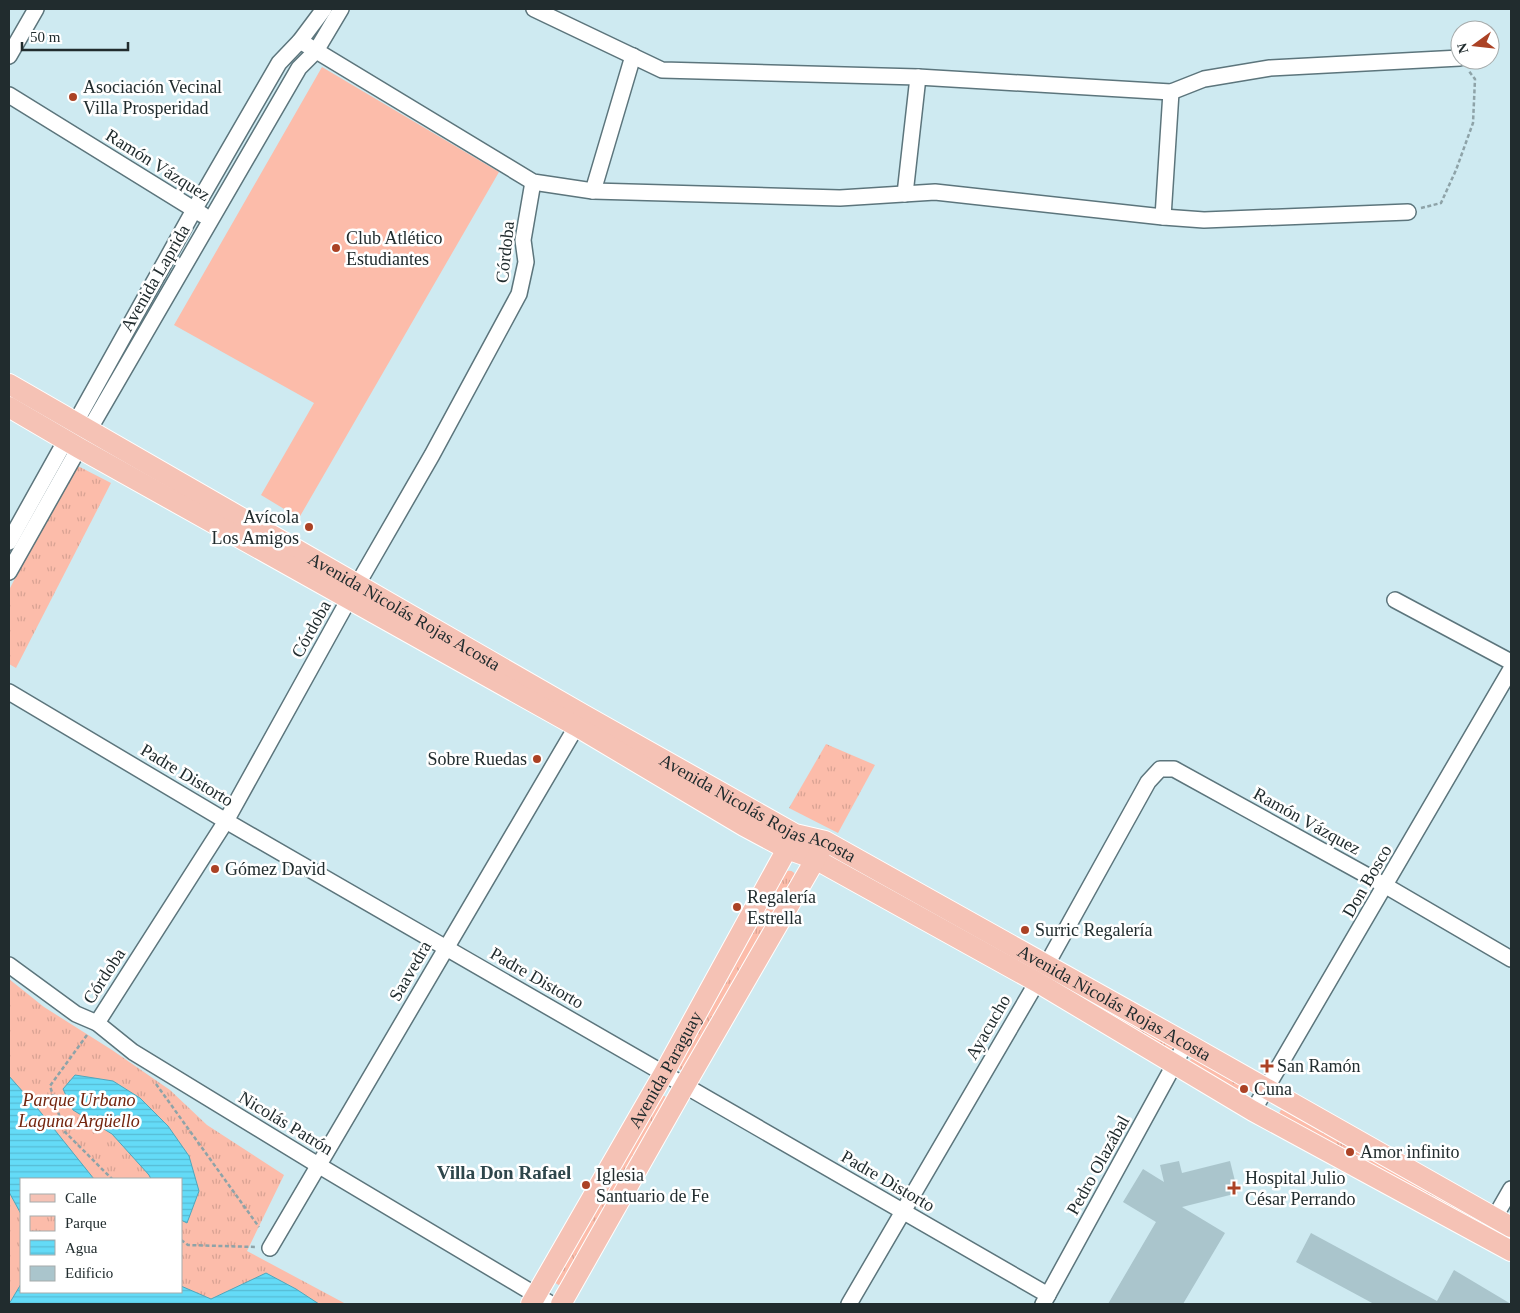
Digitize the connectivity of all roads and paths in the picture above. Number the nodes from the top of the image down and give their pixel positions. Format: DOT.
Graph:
graph roads {
  1 [pos="36,9"];
  2 [pos="324,9"];
  3 [pos="341,9"];
  4 [pos="534,9"];
  5 [pos="300,42"];
  6 [pos="316,51"];
  7 [pos="9,56"];
  8 [pos="633,56"];
  9 [pos="1450,62"];
  10 [pos="1468,70"];
  11 [pos="918,77"];
  12 [pos="1171,92"];
  13 [pos="9,95"];
  14 [pos="533,182"];
  15 [pos="593,191"];
  16 [pos="905,194"];
  17 [pos="194,210"];
  18 [pos="1408,212"];
  19 [pos="1163,217"];
  20 [pos="210,220"];
  21 [pos="9,384"];
  22 [pos="9,408"];
  23 [pos="83,426"];
  24 [pos="73,444"];
  25 [pos="9,542"];
  26 [pos="9,572"];
  27 [pos="354,591"];
  28 [pos="1395,600"];
  29 [pos="1511,662"];
  30 [pos="1511,669"];
  31 [pos="9,692"];
  32 [pos="580,720"];
  33 [pos="1160,769"];
  34 [pos="226,821"];
  35 [pos="791,841"];
  36 [pos="825,841"];
  37 [pos="815,859"];
  38 [pos="1386,886"];
  39 [pos="446,947"];
  40 [pos="1511,960"];
  41 [pos="9,965"];
  42 [pos="1041,973"];
  43 [pos="97,1023"];
  44 [pos="1186,1043"];
  45 [pos="1174,1065"];
  46 [pos="664,1073"];
  47 [pos="154,1082"];
  48 [pos="685,1085"];
  49 [pos="1266,1089"];
  50 [pos="1254,1111"];
  51 [pos="318,1165"];
  52 [pos="111,1178"];
  53 [pos="1511,1189"];
  54 [pos="902,1211"];
  55 [pos="1503,1223"];
  56 [pos="258,1227"];
  57 [pos="1484,1236"];
  58 [pos="182,1241"];
  59 [pos="270,1248"];
  60 [pos="1511,1252"];
  61 [pos="1045,1300"];
  62 [pos="539,1301"];
  63 [pos="561,1304"];
  64 [pos="849,1304"];
  1 -- 7 [label="street"];
  2 -- 5 [label="street, Avenida Laprida"];
  3 -- 6 [label="street, Avenida Laprida"];
  4 -- 8 [label="street"];
  5 -- 6 [label="street"];
  5 -- 17 [label="street, Avenida Laprida"];
  6 -- 14 [label="street"];
  6 -- 20 [label="street, Avenida Laprida"];
  8 -- 11 [label="street"];
  8 -- 15 [label="street"];
  9 -- 12 [label="street"];
  10 -- 18 [label="path"];
  11 -- 12 [label="street"];
  11 -- 16 [label="street"];
  12 -- 19 [label="street"];
  13 -- 17 [label="street, Ramón Vázquez"];
  14 -- 15 [label="street"];
  14 -- 27 [label="street, Córdoba"];
  15 -- 16 [label="street"];
  16 -- 19 [label="street"];
  17 -- 20 [label="street, Ramón Vázquez"];
  17 -- 23 [label="street, Avenida Laprida"];
  18 -- 19 [label="street"];
  20 -- 23 [label="street, Avenida Laprida"];
  21 -- 23 [label="main road, Avenida Nicolás Rojas Acosta"];
  22 -- 24 [label="main road, Avenida Nicolás Rojas Acosta"];
  23 -- 24 [label="street, Avenida Laprida"];
  23 -- 27 [label="main road, Avenida Nicolás Rojas Acosta"];
  24 -- 25 [label="street, Avenida Laprida"];
  24 -- 26 [label="street, Avenida Laprida"];
  24 -- 27 [label="main road, Avenida Nicolás Rojas Acosta"];
  27 -- 32 [label="main road, Avenida Nicolás Rojas Acosta"];
  27 -- 34 [label="street, Córdoba"];
  28 -- 29 [label="street"];
  30 -- 38 [label="street, Don Bosco"];
  31 -- 34 [label="street, Padre Distorto"];
  32 -- 35 [label="main road, Avenida Nicolás Rojas Acosta"];
  32 -- 39 [label="street, Saavedra"];
  33 -- 38 [label="street, Ramón Vázquez"];
  33 -- 42 [label="street, Ayacucho"];
  34 -- 39 [label="street, Padre Distorto"];
  34 -- 43 [label="street, Córdoba"];
  35 -- 36 [label="main road, Avenida Nicolás Rojas Acosta"];
  35 -- 37 [label="main road, Avenida Nicolás Rojas Acosta"];
  35 -- 46 [label="main road, Avenida Paraguay"];
  36 -- 37 [label="main road, Avenida Paraguay"];
  36 -- 42 [label="main road, Avenida Nicolás Rojas Acosta"];
  37 -- 42 [label="main road, Avenida Nicolás Rojas Acosta"];
  37 -- 48 [label="main road, Avenida Paraguay"];
  38 -- 40 [label="street, Ramón Vázquez"];
  38 -- 49 [label="street, Don Bosco"];
  39 -- 46 [label="street, Padre Distorto"];
  39 -- 51 [label="street, Saavedra"];
  41 -- 43 [label="street, Nicolás Patrón"];
  42 -- 44 [label="main road, Avenida Nicolás Rojas Acosta"];
  42 -- 45 [label="main road, Avenida Nicolás Rojas Acosta"];
  42 -- 54 [label="street, Ayacucho"];
  43 -- 51 [label="street, Nicolás Patrón"];
  43 -- 52 [label="path"];
  44 -- 45 [label="street, Pedro Olazábal"];
  44 -- 49 [label="main road, Avenida Nicolás Rojas Acosta"];
  45 -- 50 [label="main road, Avenida Nicolás Rojas Acosta"];
  45 -- 61 [label="street, Pedro Olazábal"];
  46 -- 48 [label="street, Padre Distorto"];
  46 -- 62 [label="main road, Avenida Paraguay"];
  47 -- 56 [label="path"];
  48 -- 54 [label="street, Padre Distorto"];
  48 -- 63 [label="main road, Avenida Paraguay"];
  49 -- 50 [label="street, Don Bosco"];
  49 -- 55 [label="main road, Avenida Nicolás Rojas Acosta"];
  50 -- 57 [label="main road, Avenida Nicolás Rojas Acosta"];
  51 -- 59 [label="street, Saavedra"];
  51 -- 62 [label="street, Nicolás Patrón"];
  53 -- 55 [label="street"];
  54 -- 61 [label="street, Padre Distorto"];
  54 -- 64 [label="street, Ayacucho"];
  55 -- 57 [label="street"];
  57 -- 60 [label="main road, Avenida Nicolás Rojas Acosta"];
  58 -- 59 [label="path"];
}
